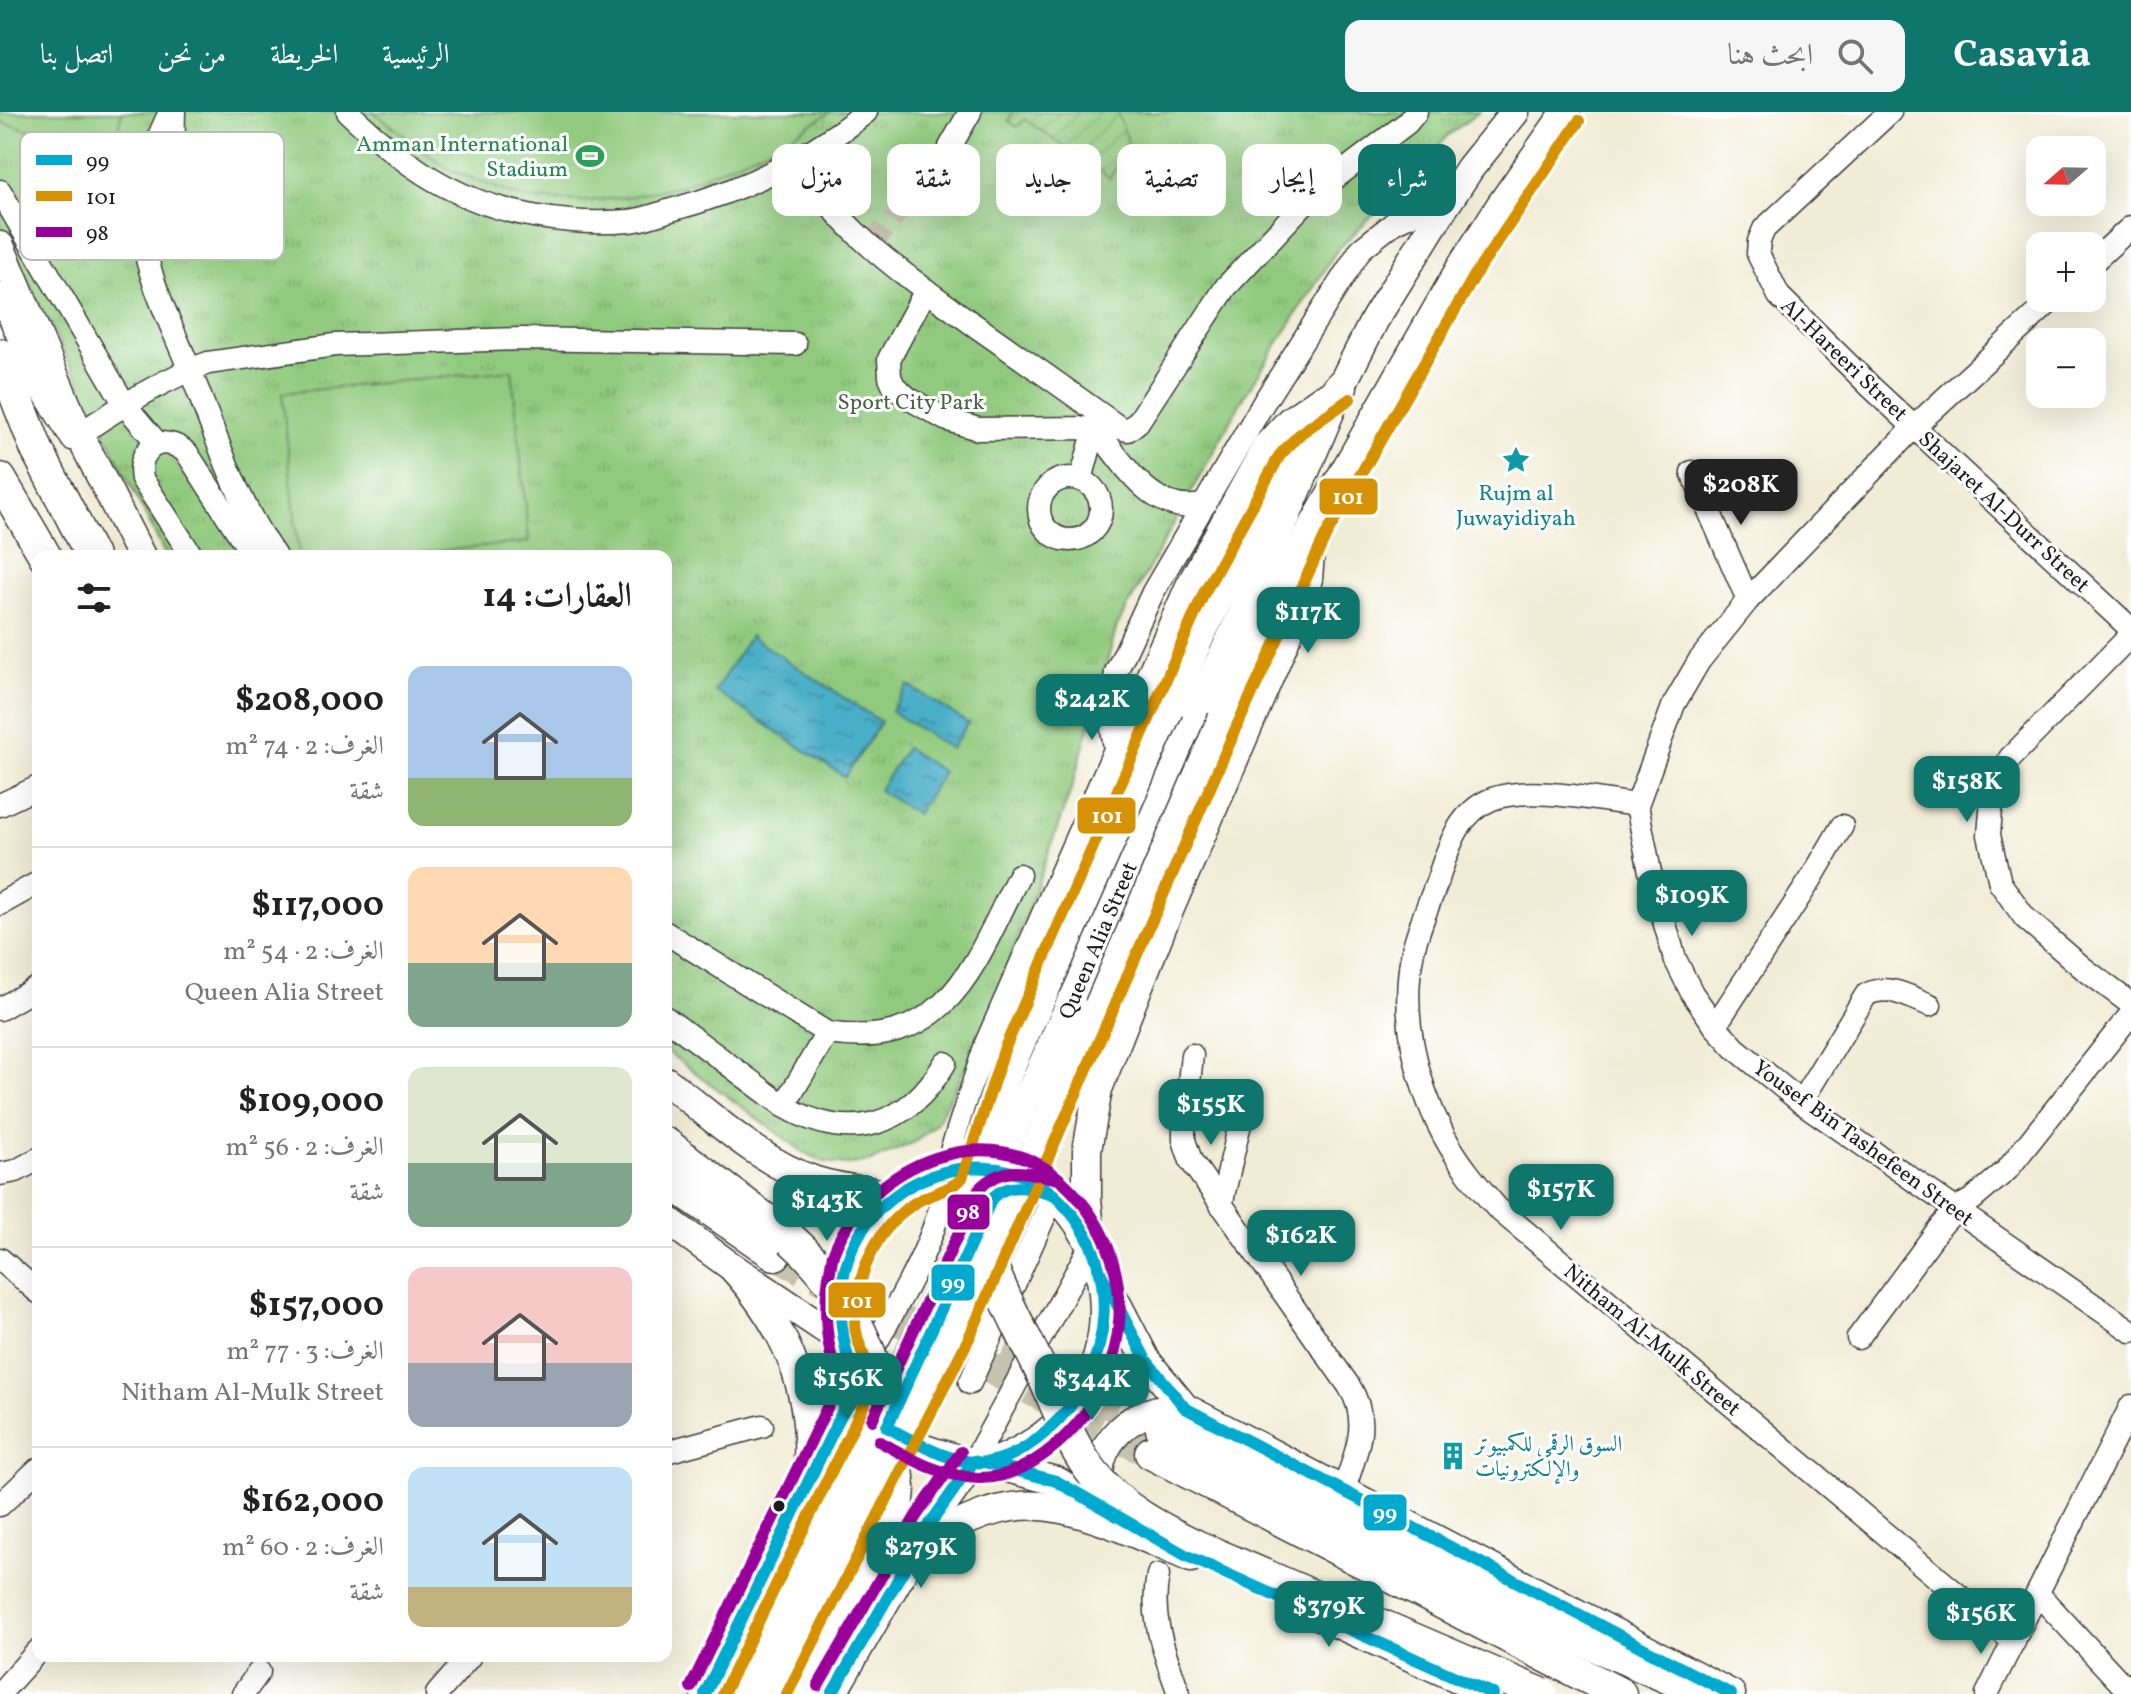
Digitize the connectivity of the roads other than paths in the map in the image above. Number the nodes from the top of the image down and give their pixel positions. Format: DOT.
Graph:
graph roads {
  1 [pos="172,112"];
  2 [pos="348,112"];
  3 [pos="866,112"];
  4 [pos="970,112"];
  5 [pos="1416,112"];
  6 [pos="1515,112"];
  7 [pos="1566,112"];
  8 [pos="1890,112"];
  9 [pos="161,132"];
  10 [pos="173,132"];
  11 [pos="821,144"];
  12 [pos="952,144"];
  13 [pos="772,172"];
  14 [pos="1456,189"];
  15 [pos="0,191"];
  16 [pos="838,216"];
  17 [pos="1408,216"];
  18 [pos="1439,216"];
  19 [pos="20,225"];
  20 [pos="2131,227"];
  21 [pos="0,246"];
  22 [pos="2106,250"];
  23 [pos="40,260"];
  24 [pos="148,260"];
  25 [pos="926,290"];
  26 [pos="0,295"];
  27 [pos="2039,312"];
  28 [pos="795,344"];
  29 [pos="0,355"];
  30 [pos="190,369"];
  31 [pos="1341,386"];
  32 [pos="125,405"];
  33 [pos="1915,426"];
  34 [pos="1106,427"];
  35 [pos="79,434"];
  36 [pos="158,444"];
  37 [pos="1692,472"];
  38 [pos="0,479"];
  39 [pos="1081,480"];
  40 [pos="103,482"];
  41 [pos="1205,504"];
  42 [pos="75,522"];
  43 [pos="1312,528"];
  44 [pos="41,550"];
  45 [pos="89,550"];
  46 [pos="96,550"];
  47 [pos="138,550"];
  48 [pos="188,550"];
  49 [pos="249,550"];
  50 [pos="271,550"];
  51 [pos="1748,600"];
  52 [pos="2131,629"];
  53 [pos="2131,635"];
  54 [pos="1195,713"];
  55 [pos="1116,754"];
  56 [pos="32,790"];
  57 [pos="0,805"];
  58 [pos="1637,805"];
  59 [pos="1842,826"];
  60 [pos="1019,875"];
  61 [pos="32,886"];
  62 [pos="0,904"];
  63 [pos="672,937"];
  64 [pos="32,990"];
  65 [pos="2131,1004"];
  66 [pos="1930,1005"];
  67 [pos="0,1009"];
  68 [pos="2131,1014"];
  69 [pos="672,1022"];
  70 [pos="1715,1026"];
  71 [pos="827,1033"];
  72 [pos="989,1044"];
  73 [pos="1192,1055"];
  74 [pos="945,1063"];
  75 [pos="672,1086"];
  76 [pos="1098,1089"];
  77 [pos="1246,1098"];
  78 [pos="1801,1102"];
  79 [pos="784,1106"];
  80 [pos="672,1149"];
  81 [pos="952,1156"];
  82 [pos="672,1158"];
  83 [pos="32,1162"];
  84 [pos="8,1173"];
  85 [pos="672,1183"];
  86 [pos="843,1188"];
  87 [pos="0,1190"];
  88 [pos="896,1195"];
  89 [pos="1054,1195"];
  90 [pos="1221,1205"];
  91 [pos="1957,1208"];
  92 [pos="672,1223"];
  93 [pos="1095,1257"];
  94 [pos="0,1259"];
  95 [pos="732,1267"];
  96 [pos="32,1287"];
  97 [pos="2131,1331"];
  98 [pos="1858,1338"];
  99 [pos="840,1339"];
  100 [pos="970,1383"];
  101 [pos="856,1384"];
  102 [pos="2131,1406"];
  103 [pos="762,1426"];
  104 [pos="887,1427"];
  105 [pos="1166,1430"];
  106 [pos="672,1450"];
  107 [pos="981,1462"];
  108 [pos="32,1475"];
  109 [pos="806,1489"];
  110 [pos="1343,1492"];
  111 [pos="0,1505"];
  112 [pos="1109,1512"];
  113 [pos="1187,1556"];
  114 [pos="908,1561"];
  115 [pos="1158,1575"];
  116 [pos="2038,1594"];
  117 [pos="2014,1642"];
  118 [pos="32,1658"];
  119 [pos="462,1662"];
  120 [pos="259,1672"];
  121 [pos="0,1693"];
  122 [pos="243,1694"];
  123 [pos="437,1694"];
  124 [pos="705,1694"];
  125 [pos="739,1694"];
  126 [pos="769,1694"];
  127 [pos="806,1694"];
  128 [pos="832,1694"];
  129 [pos="1179,1694"];
  130 [pos="1493,1694"];
  131 [pos="1541,1694"];
  132 [pos="1620,1694"];
  133 [pos="1706,1694"];
  134 [pos="1731,1694"];
  135 [pos="1988,1694"];
  136 [pos="2131,1694"];
  1 -- 9 [label="street"];
  1 -- 10 [label="street"];
  2 -- 13 [label="street"];
  3 -- 11 [label="street"];
  4 -- 12 [label="street"];
  5 -- 34 [label="street"];
  6 -- 14 [label="main road"];
  7 -- 43 [label="main road, Queen Alia Street"];
  8 -- 33 [label="street, Al-Hareeri Street"];
  15 -- 19 [label="street"];
  16 -- 25 [label="street"];
  17 -- 41 [label="street"];
  18 -- 31 [label="main road"];
  20 -- 22 [label="street"];
  21 -- 35 [label="main road"];
  23 -- 32 [label="street"];
  24 -- 30 [label="street"];
  25 -- 34 [label="street"];
  25 -- 34 [label="street"];
  26 -- 40 [label="street"];
  27 -- 33 [label="street"];
  28 -- 30 [label="street"];
  29 -- 42 [label="highway"];
  30 -- 32 [label="street"];
  30 -- 50 [label="street"];
  31 -- 54 [label="highway"];
  31 -- 55 [label="main road"];
  32 -- 35 [label="street"];
  32 -- 36 [label="street"];
  33 -- 51 [label="street"];
  33 -- 52 [label="street, Shajaret Al-Durr Street"];
  34 -- 39 [label="street"];
  34 -- 41 [label="street"];
  35 -- 40 [label="main road"];
  36 -- 48 [label="street"];
  36 -- 49 [label="street"];
  37 -- 51 [label="street"];
  38 -- 44 [label="highway"];
  40 -- 47 [label="main road"];
  41 -- 55 [label="street"];
  42 -- 45 [label="highway"];
  42 -- 46 [label="highway"];
  43 -- 54 [label="main road, Queen Alia Street"];
  43 -- 76 [label="main road"];
  51 -- 58 [label="street"];
  53 -- 65 [label="street"];
  54 -- 125 [label="main road, Queen Alia Street, bridge"];
  54 -- 126 [label="main road, Queen Alia Street, bridge"];
  54 -- 131 [label="highway, bridge"];
  55 -- 72 [label="main road"];
  56 -- 57 [label="street"];
  58 -- 70 [label="street, Yousef Bin Tashefeen Street"];
  58 -- 117 [label="street, Nitham Al-Mulk Street"];
  59 -- 70 [label="street"];
  60 -- 71 [label="street"];
  61 -- 62 [label="street"];
  63 -- 71 [label="street"];
  64 -- 67 [label="street"];
  66 -- 78 [label="street"];
  68 -- 91 [label="street"];
  69 -- 79 [label="street"];
  70 -- 78 [label="street, Yousef Bin Tashefeen Street"];
  71 -- 79 [label="street"];
  72 -- 76 [label="main road"];
  72 -- 81 [label="main road"];
  73 -- 90 [label="street"];
  74 -- 79 [label="street"];
  75 -- 86 [label="main road"];
  76 -- 93 [label="main road"];
  77 -- 90 [label="street"];
  78 -- 91 [label="street, Yousef Bin Tashefeen Street"];
  80 -- 127 [label="highway, bridge"];
  81 -- 86 [label="main road"];
  81 -- 88 [label="main road"];
  81 -- 89 [label="main road"];
  81 -- 101 [label="street"];
  82 -- 85 [label="highway"];
  83 -- 84 [label="street"];
  84 -- 87 [label="street"];
  86 -- 88 [label="main road"];
  88 -- 99 [label="main road"];
  89 -- 93 [label="main road"];
  89 -- 100 [label="street"];
  89 -- 104 [label="street"];
  90 -- 110 [label="street"];
  91 -- 97 [label="street, Yousef Bin Tashefeen Street"];
  91 -- 98 [label="street"];
  92 -- 95 [label="main road"];
  93 -- 105 [label="main road"];
  93 -- 107 [label="street"];
  93 -- 107 [label="main road"];
  94 -- 96 [label="street"];
  95 -- 99 [label="main road"];
  95 -- 109 [label="main road"];
  99 -- 101 [label="main road"];
  101 -- 104 [label="main road"];
  101 -- 109 [label="main road"];
  102 -- 116 [label="street"];
  103 -- 106 [label="street"];
  104 -- 107 [label="main road"];
  105 -- 110 [label="main road"];
  105 -- 112 [label="main road"];
  105 -- 132 [label="highway"];
  105 -- 133 [label="highway"];
  107 -- 112 [label="main road"];
  107 -- 114 [label="main road"];
  108 -- 111 [label="street"];
  109 -- 124 [label="main road"];
  110 -- 134 [label="main road"];
  112 -- 113 [label="main road"];
  113 -- 114 [label="main road"];
  113 -- 130 [label="main road"];
  114 -- 128 [label="main road"];
  115 -- 129 [label="street"];
  116 -- 117 [label="street"];
  116 -- 136 [label="street"];
  117 -- 135 [label="street"];
  118 -- 121 [label="street"];
  119 -- 123 [label="street"];
  120 -- 122 [label="street"];
}
